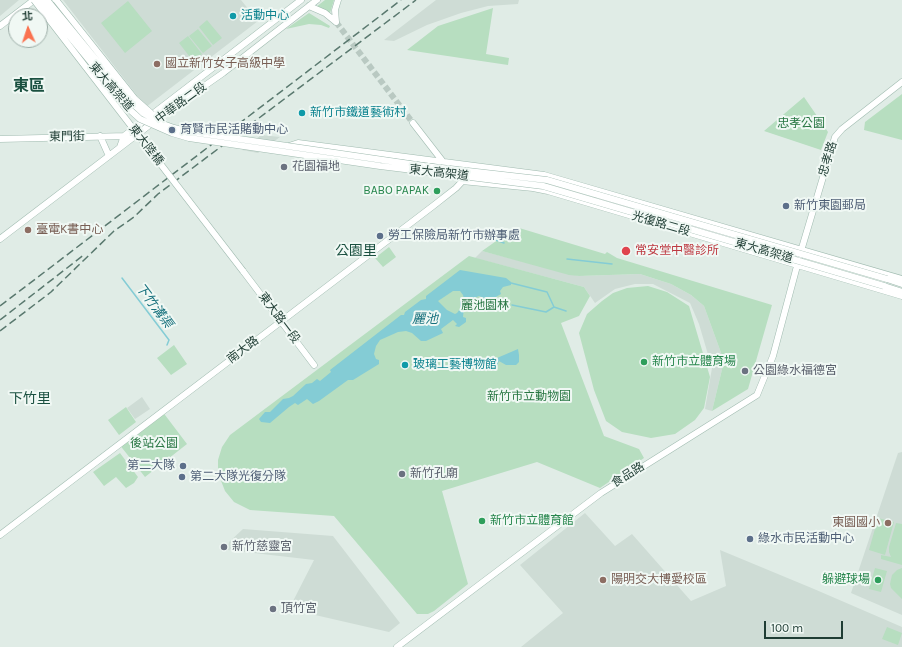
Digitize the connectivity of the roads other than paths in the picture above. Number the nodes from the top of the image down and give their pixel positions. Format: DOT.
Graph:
graph roads {
  1 [pos="34,0"];
  2 [pos="40,0"];
  3 [pos="47,0"];
  4 [pos="56,0"];
  5 [pos="301,0"];
  6 [pos="317,0"];
  7 [pos="338,0"];
  8 [pos="309,6"];
  9 [pos="0,26"];
  10 [pos="902,82"];
  11 [pos="413,123"];
  12 [pos="191,132"];
  13 [pos="100,136"];
  14 [pos="124,136"];
  15 [pos="135,136"];
  16 [pos="0,139"];
  17 [pos="288,146"];
  18 [pos="120,147"];
  19 [pos="109,156"];
  20 [pos="442,162"];
  21 [pos="477,166"];
  22 [pos="462,181"];
  23 [pos="596,201"];
  24 [pos="0,239"];
  25 [pos="801,251"];
  26 [pos="798,265"];
  27 [pos="243,271"];
  28 [pos="902,279"];
  29 [pos="902,284"];
  30 [pos="902,292"];
  31 [pos="902,296"];
  32 [pos="282,321"];
  33 [pos="314,365"];
  34 [pos="0,535"];
  35 [pos="397,647"];
  1 -- 9 [label="main road"];
  1 -- 27 [label="main road, 東大陸橋, bridge"];
  2 -- 23 [label="main road, 東大高架道, bridge"];
  3 -- 12 [label="main road, 東大高架道, bridge"];
  4 -- 12 [label="main road, bridge"];
  5 -- 14 [label="main road, 中華路二段"];
  6 -- 8 [label="main road, 中華路二段"];
  7 -- 8 [label="main road"];
  8 -- 15 [label="main road, 中華路二段"];
  10 -- 25 [label="main road, 忠孝路"];
  11 -- 20 [label="main road"];
  12 -- 17 [label="main road, 東大高架道, bridge"];
  13 -- 14 [label="main road, 東門街"];
  13 -- 16 [label="main road, 東門街"];
  13 -- 19 [label="main road"];
  14 -- 15 [label="main road, 東門街"];
  14 -- 18 [label="main road"];
  15 -- 18 [label="main road, 中華路二段"];
  17 -- 20 [label="main road, 光復路二段"];
  17 -- 29 [label="main road, 東大高架道, bridge"];
  18 -- 19 [label="main road, 中華路二段"];
  19 -- 24 [label="main road, 中華路二段"];
  20 -- 21 [label="main road, 光復路二段"];
  20 -- 22 [label="main road"];
  21 -- 22 [label="main road"];
  21 -- 25 [label="main road, 光復路二段"];
  22 -- 26 [label="main road, 光復路二段"];
  22 -- 32 [label="main road, 南大路"];
  23 -- 26 [label="main road, bridge"];
  23 -- 30 [label="main road, 東大高架道, bridge"];
  25 -- 26 [label="main road, 忠孝路"];
  25 -- 28 [label="main road, 光復路二段"];
  26 -- 31 [label="main road, 光復路二段"];
  26 -- 35 [label="main road, 食品路"];
  27 -- 32 [label="main road, 東大路一段"];
  32 -- 33 [label="main road, 東大路一段"];
  32 -- 34 [label="main road, 南大路"];
}
